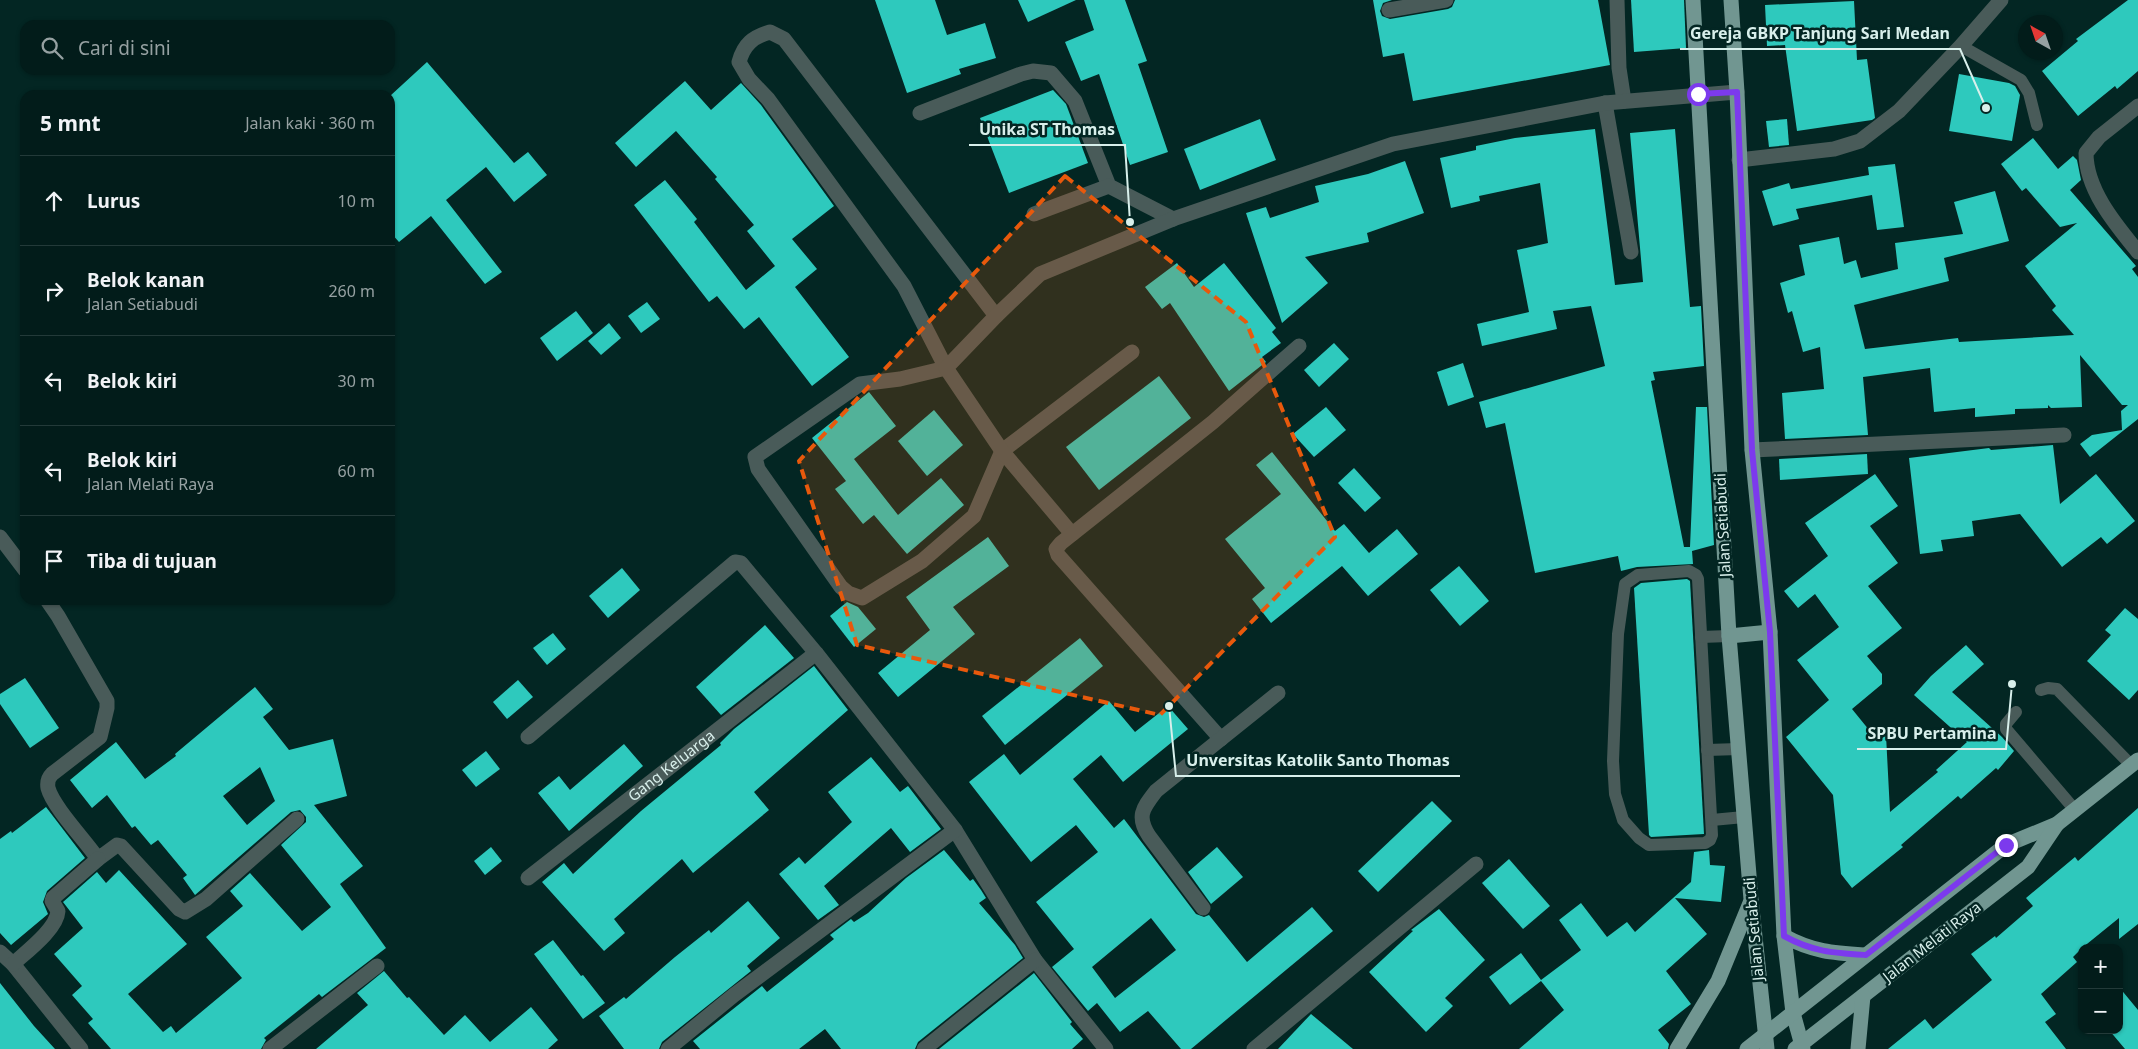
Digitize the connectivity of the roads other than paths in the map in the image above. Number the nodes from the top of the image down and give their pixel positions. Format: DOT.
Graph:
graph roads {
  1 [pos="1446,0"];
  2 [pos="1616,0"];
  3 [pos="1693,0"];
  4 [pos="1731,0"];
  5 [pos="2001,0"];
  6 [pos="1389,10"];
  7 [pos="1962,46"];
  8 [pos="1737,92"];
  9 [pos="1698,94"];
  10 [pos="1624,101"];
  11 [pos="1605,103"];
  12 [pos="2138,106"];
  13 [pos="920,113"];
  14 [pos="2037,125"];
  15 [pos="1739,160"];
  16 [pos="1109,186"];
  17 [pos="1034,214"];
  18 [pos="1173,219"];
  19 [pos="1631,252"];
  20 [pos="2138,252"];
  21 [pos="996,316"];
  22 [pos="1299,346"];
  23 [pos="1132,352"];
  24 [pos="946,368"];
  25 [pos="2064,435"];
  26 [pos="1752,450"];
  27 [pos="1002,451"];
  28 [pos="1072,534"];
  29 [pos="0,537"];
  30 [pos="20,563"];
  31 [pos="49,605"];
  32 [pos="1770,632"];
  33 [pos="1729,636"];
  34 [pos="1701,637"];
  35 [pos="816,653"];
  36 [pos="2041,690"];
  37 [pos="1278,693"];
  38 [pos="2016,712"];
  39 [pos="528,737"];
  40 [pos="1221,739"];
  41 [pos="1739,749"];
  42 [pos="1707,750"];
  43 [pos="2134,762"];
  44 [pos="2075,810"];
  45 [pos="1744,817"];
  46 [pos="297,819"];
  47 [pos="1712,820"];
  48 [pos="2057,824"];
  49 [pos="955,830"];
  50 [pos="98,859"];
  51 [pos="1476,864"];
  52 [pos="528,878"];
  53 [pos="1751,900"];
  54 [pos="1203,908"];
  55 [pos="1784,936"];
  56 [pos="0,952"];
  57 [pos="1866,955"];
  58 [pos="1035,960"];
  59 [pos="13,964"];
  60 [pos="377,966"];
  61 [pos="1863,996"];
  62 [pos="1792,1013"];
  63 [pos="1766,1042"];
  64 [pos="1799,1048"];
  65 [pos="81,1049"];
  66 [pos="270,1049"];
  67 [pos="668,1049"];
  68 [pos="924,1049"];
  69 [pos="1105,1049"];
  70 [pos="1254,1049"];
  71 [pos="1677,1049"];
  72 [pos="1747,1049"];
  73 [pos="1858,1049"];
  1 -- 6 [label="street"];
  2 -- 10 [label="street"];
  3 -- 9 [label="main road, Jalan Setiabudi"];
  4 -- 8 [label="main road, Jalan Setiabudi"];
  5 -- 7 [label="street"];
  7 -- 14 [label="lane"];
  7 -- 15 [label="street"];
  8 -- 9 [label="street"];
  8 -- 15 [label="main road, Jalan Setiabudi"];
  9 -- 10 [label="street"];
  9 -- 33 [label="main road, Jalan Setiabudi"];
  10 -- 11 [label="street"];
  11 -- 18 [label="street"];
  11 -- 19 [label="street"];
  12 -- 20 [label="street"];
  13 -- 16 [label="street"];
  15 -- 26 [label="main road, Jalan Setiabudi"];
  16 -- 17 [label="street"];
  16 -- 18 [label="street"];
  18 -- 21 [label="street"];
  21 -- 24 [label="street"];
  21 -- 24 [label="street"];
  22 -- 28 [label="street"];
  23 -- 27 [label="street"];
  24 -- 27 [label="street"];
  24 -- 27 [label="street"];
  25 -- 26 [label="street"];
  26 -- 32 [label="main road, Jalan Setiabudi"];
  27 -- 28 [label="street"];
  28 -- 40 [label="street"];
  29 -- 30 [label="street"];
  31 -- 50 [label="street"];
  32 -- 33 [label="main road"];
  32 -- 55 [label="main road, Jalan Setiabudi"];
  33 -- 34 [label="lane"];
  33 -- 41 [label="main road, Jalan Setiabudi"];
  34 -- 42 [label="lane"];
  34 -- 47 [label="lane"];
  35 -- 39 [label="street"];
  35 -- 49 [label="street"];
  35 -- 52 [label="street, Gang Keluarga"];
  36 -- 43 [label="lane"];
  37 -- 40 [label="street"];
  38 -- 44 [label="lane"];
  40 -- 54 [label="street"];
  41 -- 42 [label="lane"];
  41 -- 45 [label="main road, Jalan Setiabudi"];
  42 -- 47 [label="lane"];
  43 -- 44 [label="main road, Jalan Melati Raya"];
  44 -- 48 [label="main road, Jalan Melati Raya"];
  45 -- 47 [label="lane"];
  45 -- 53 [label="main road, Jalan Setiabudi"];
  46 -- 50 [label="street"];
  48 -- 57 [label="main road, Jalan Melati Raya"];
  48 -- 61 [label="main road, Jalan Melati Raya"];
  49 -- 58 [label="street"];
  49 -- 67 [label="street"];
  50 -- 59 [label="street"];
  51 -- 70 [label="street"];
  53 -- 63 [label="main road, Jalan Setiabudi"];
  53 -- 71 [label="main road"];
  55 -- 57 [label="main road"];
  55 -- 62 [label="main road, Jalan Setiabudi"];
  56 -- 59 [label="street"];
  57 -- 62 [label="main road, Jalan Melati Raya"];
  58 -- 68 [label="street"];
  58 -- 69 [label="street"];
  59 -- 65 [label="street"];
  60 -- 66 [label="street"];
  61 -- 64 [label="main road, Jalan Melati Raya"];
  61 -- 73 [label="main road"];
  62 -- 63 [label="main road, Jalan Melati Raya"];
  62 -- 64 [label="main road, Jalan Setiabudi"];
  63 -- 72 [label="main road, Jalan Melati Raya"];
}
